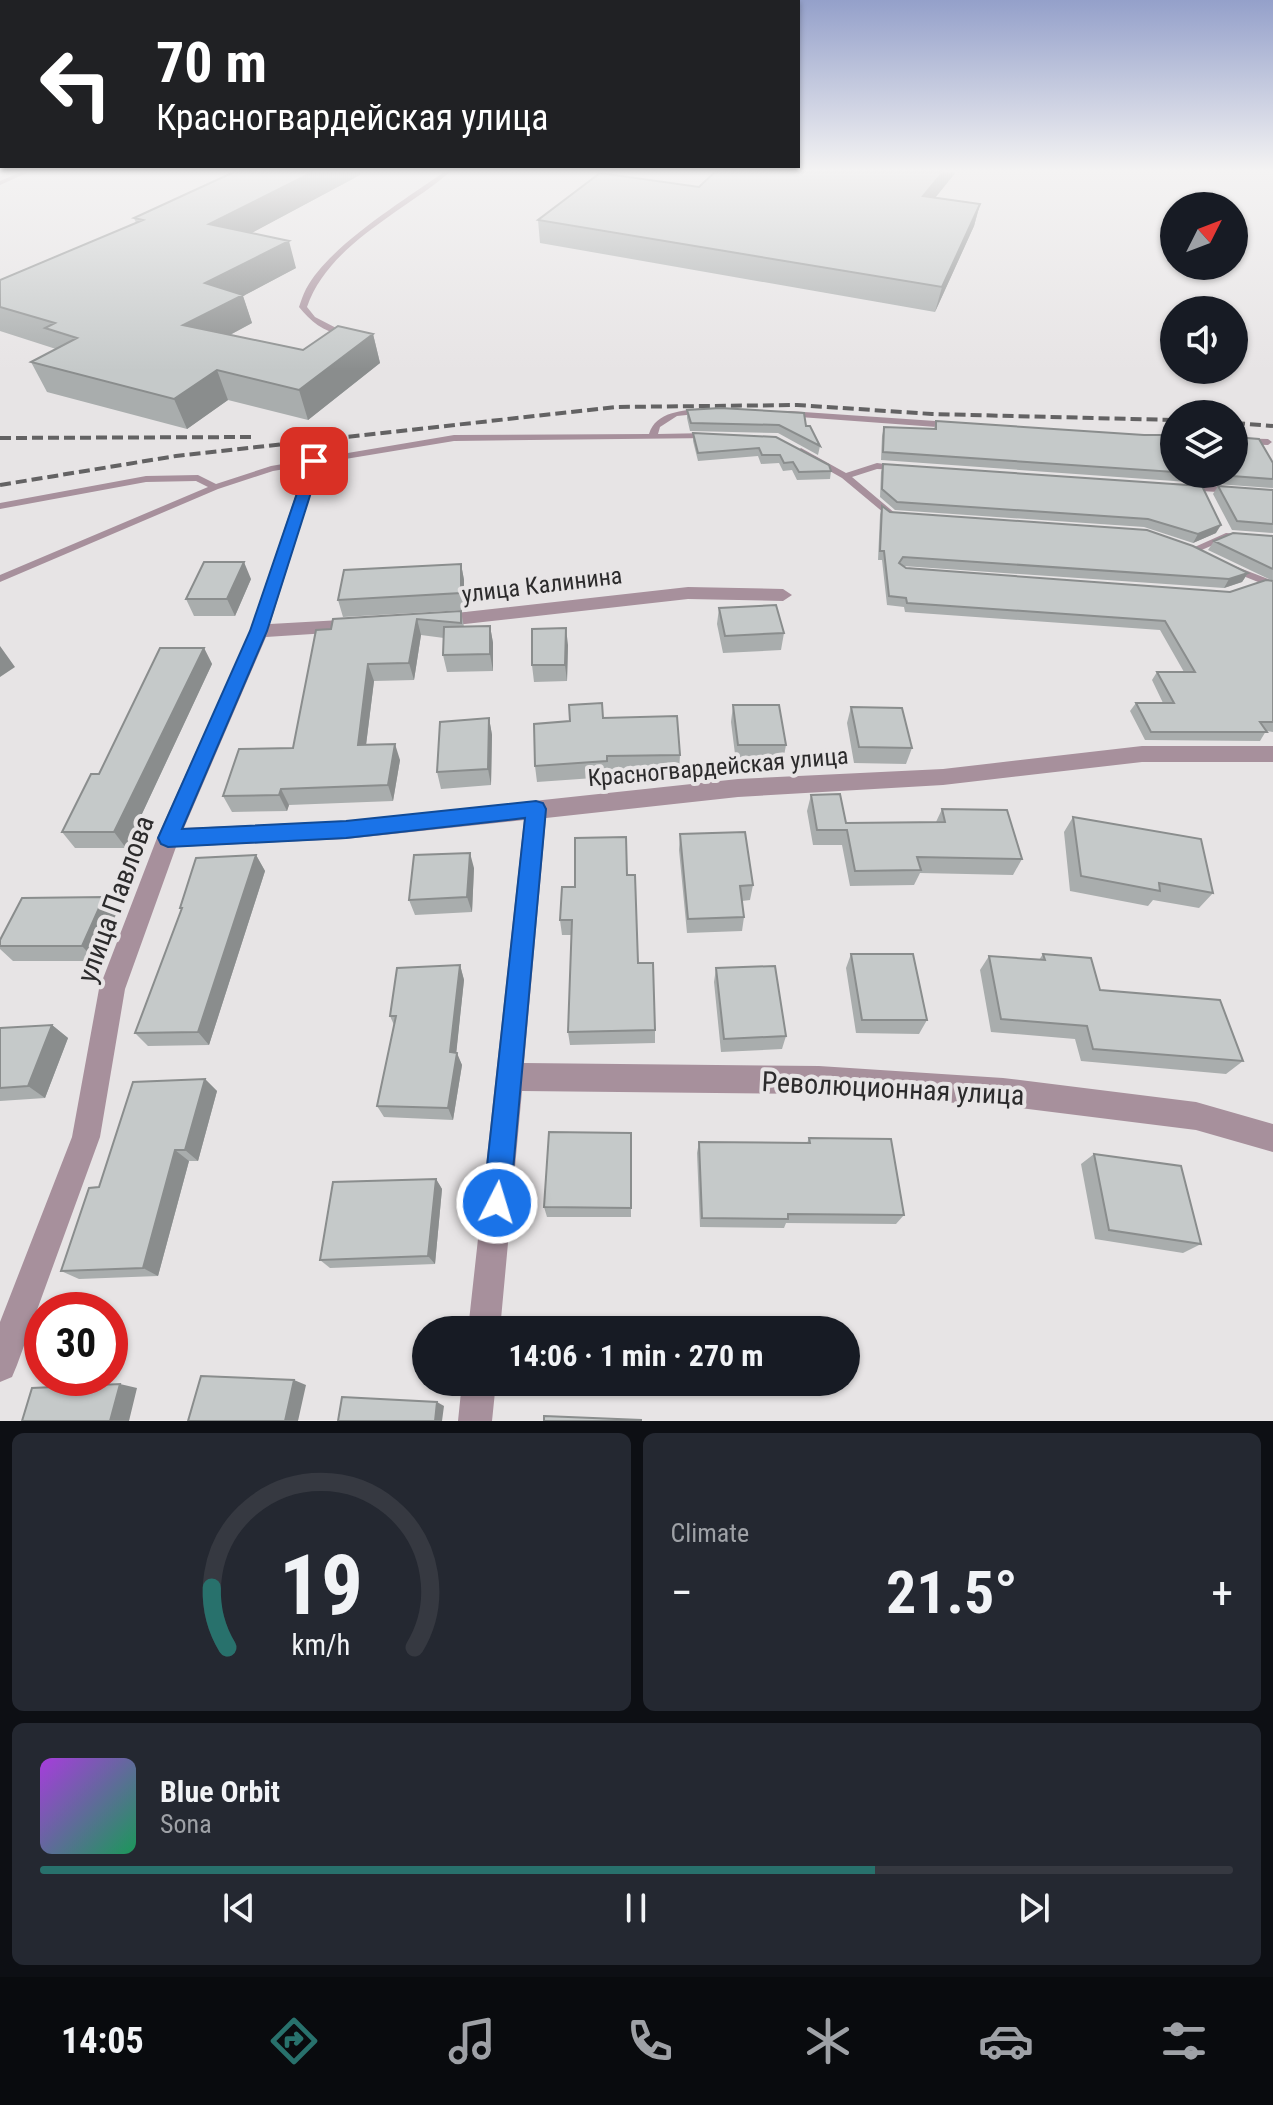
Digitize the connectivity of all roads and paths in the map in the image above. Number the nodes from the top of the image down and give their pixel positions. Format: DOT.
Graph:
graph roads {
  1 [pos="358,238"];
  2 [pos="339,333"];
  3 [pos="719,410"];
  4 [pos="782,413"];
  5 [pos="955,425"];
  6 [pos="653,436"];
  7 [pos="721,437"];
  8 [pos="1248,441"];
  9 [pos="1268,442"];
  10 [pos="789,445"];
  11 [pos="314,461"];
  12 [pos="908,468"];
  13 [pos="845,476"];
  14 [pos="215,487"];
  15 [pos="1202,488"];
  16 [pos="1244,491"];
  17 [pos="1208,500"];
  18 [pos="0,506"];
  19 [pos="907,517"];
  20 [pos="1220,524"];
  21 [pos="1226,536"];
  22 [pos="1273,539"];
  23 [pos="1181,545"];
  24 [pos="1193,550"];
  25 [pos="1206,556"];
  26 [pos="1219,562"];
  27 [pos="0,579"];
  28 [pos="1273,585"];
  29 [pos="783,595"];
  30 [pos="425,621"];
  31 [pos="379,624"];
  32 [pos="259,631"];
  33 [pos="1273,754"];
  34 [pos="536,809"];
  35 [pos="168,838"];
  36 [pos="509,1077"];
  37 [pos="1273,1138"];
  38 [pos="485,1316"];
  39 [pos="0,1365"];
  40 [pos="478,1396"];
  41 [pos="475,1421"];
  1 -- 2 [label="lane"];
  3 -- 6 [label="lane"];
  4 -- 5 [label="lane"];
  6 -- 7 [label="lane"];
  6 -- 11 [label="lane"];
  8 -- 9 [label="lane"];
  10 -- 13 [label="lane"];
  11 -- 14 [label="lane"];
  11 -- 32 [label="street, улица Павлова"];
  12 -- 13 [label="lane"];
  13 -- 19 [label="lane"];
  14 -- 18 [label="lane"];
  14 -- 27 [label="lane"];
  15 -- 16 [label="lane"];
  15 -- 17 [label="lane"];
  20 -- 21 [label="lane"];
  21 -- 22 [label="lane"];
  21 -- 24 [label="lane"];
  23 -- 24 [label="lane"];
  24 -- 25 [label="lane"];
  26 -- 28 [label="lane"];
  29 -- 30 [label="street, улица Калинина"];
  31 -- 32 [label="street"];
  32 -- 35 [label="street, улица Павлова"];
  33 -- 34 [label="street, Красногвардейская улица"];
  34 -- 35 [label="street, Красногвардейская улица"];
  34 -- 36 [label="street"];
  35 -- 39 [label="street, улица Павлова"];
  36 -- 37 [label="street, Революционная улица"];
  36 -- 38 [label="street"];
  40 -- 41 [label="street"];
}
